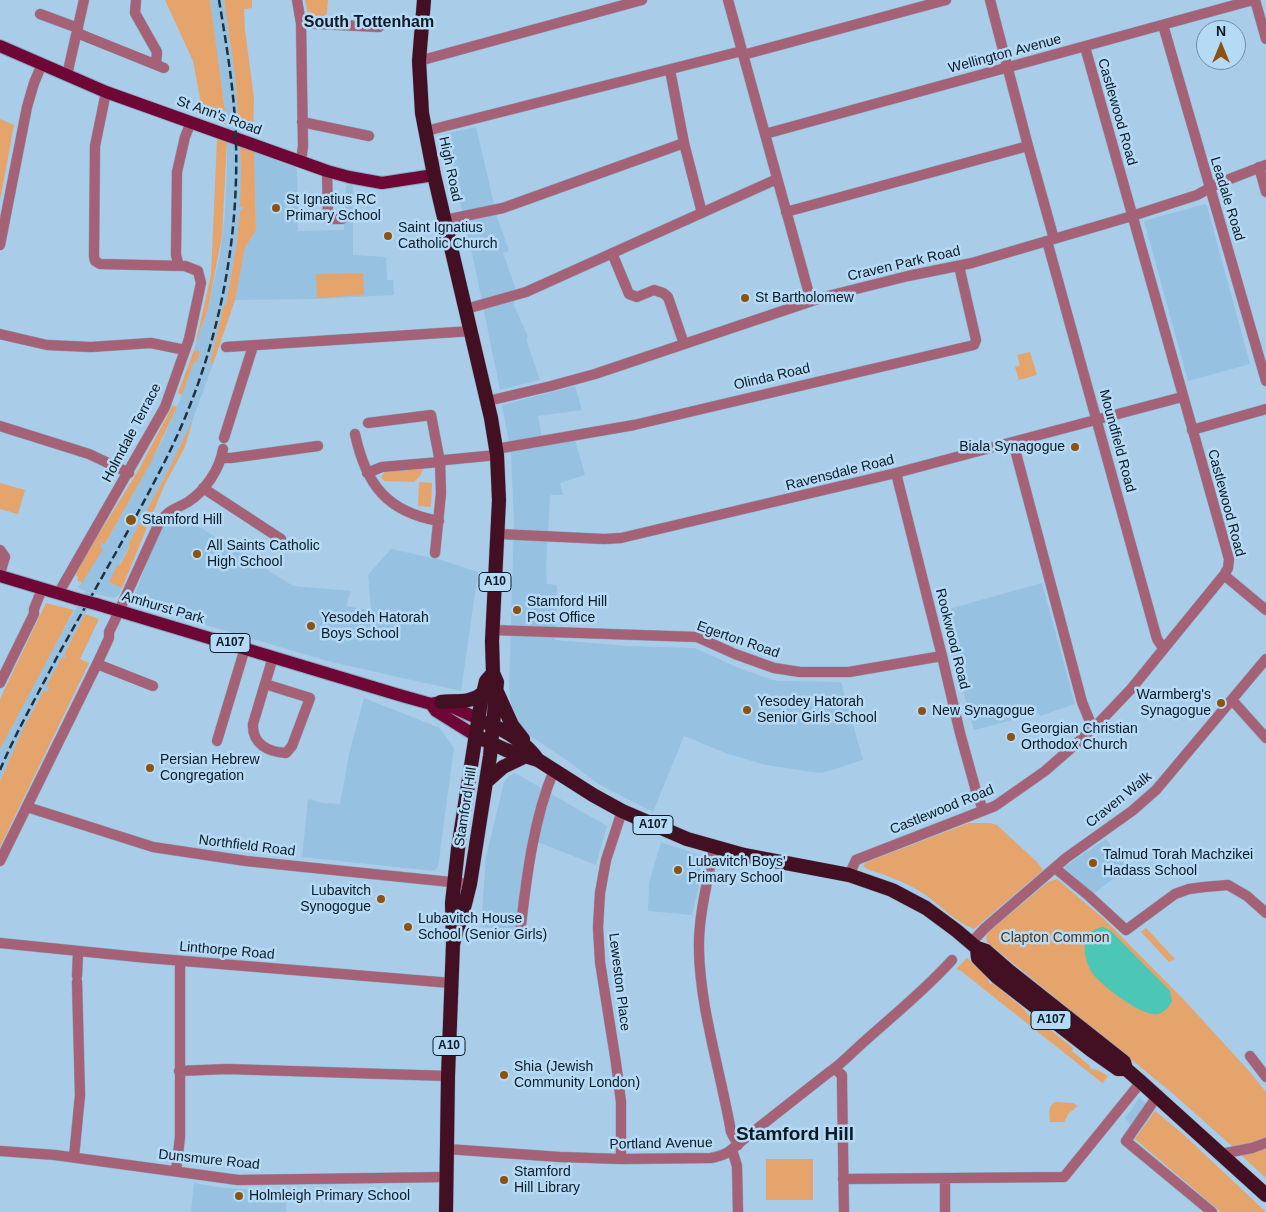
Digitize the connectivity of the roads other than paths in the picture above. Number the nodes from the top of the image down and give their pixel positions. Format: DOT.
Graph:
graph roads {
  1 [pos="84,0"];
  2 [pos="136,0"];
  3 [pos="297,0"];
  4 [pos="424,0"];
  5 [pos="642,0"];
  6 [pos="728,0"];
  7 [pos="946,0"];
  8 [pos="990,0"];
  9 [pos="1254,0"];
  10 [pos="40,14"];
  11 [pos="301,23"];
  12 [pos="1163,26"];
  13 [pos="379,27"];
  14 [pos="77,31"];
  15 [pos="1266,36"];
  16 [pos="0,46"];
  17 [pos="1085,48"];
  18 [pos="743,53"];
  19 [pos="419,61"];
  20 [pos="42,64"];
  21 [pos="1008,68"];
  22 [pos="670,70"];
  23 [pos="67,75"];
  24 [pos="106,92"];
  25 [pos="191,122"];
  26 [pos="302,122"];
  27 [pos="426,131"];
  28 [pos="765,134"];
  29 [pos="369,136"];
  30 [pos="684,143"];
  31 [pos="1028,146"];
  32 [pos="301,162"];
  33 [pos="1263,166"];
  34 [pos="327,171"];
  35 [pos="434,175"];
  36 [pos="777,179"];
  37 [pos="1210,189"];
  38 [pos="1266,192"];
  39 [pos="786,212"];
  40 [pos="702,213"];
  41 [pos="1132,216"];
  42 [pos="342,218"];
  43 [pos="445,220"];
  44 [pos="1050,240"];
  45 [pos="0,245"];
  46 [pos="612,254"];
  47 [pos="180,266"];
  48 [pos="959,266"];
  49 [pos="811,301"];
  50 [pos="466,309"];
  51 [pos="472,331"];
  52 [pos="0,334"];
  53 [pos="684,344"];
  54 [pos="253,346"];
  55 [pos="226,347"];
  56 [pos="185,350"];
  57 [pos="1266,381"];
  58 [pos="1182,397"];
  59 [pos="488,401"];
  60 [pos="1266,409"];
  61 [pos="1097,420"];
  62 [pos="368,423"];
  63 [pos="0,426"];
  64 [pos="1192,430"];
  65 [pos="354,434"];
  66 [pos="224,438"];
  67 [pos="1014,442"];
  68 [pos="318,446"];
  69 [pos="496,452"];
  70 [pos="440,462"];
  71 [pos="128,473"];
  72 [pos="367,473"];
  73 [pos="896,473"];
  74 [pos="203,488"];
  75 [pos="439,521"];
  76 [pos="498,534"];
  77 [pos="280,539"];
  78 [pos="0,550"];
  79 [pos="435,553"];
  80 [pos="0,575"];
  81 [pos="1224,575"];
  82 [pos="42,589"];
  83 [pos="58,594"];
  84 [pos="119,610"];
  85 [pos="1266,610"];
  86 [pos="492,630"];
  87 [pos="245,648"];
  88 [pos="1163,648"];
  89 [pos="942,656"];
  90 [pos="273,657"];
  91 [pos="1266,659"];
  92 [pos="97,664"];
  93 [pos="0,682"];
  94 [pos="265,684"];
  95 [pos="154,686"];
  96 [pos="490,692"];
  97 [pos="1232,700"];
  98 [pos="436,703"];
  99 [pos="479,719"];
  100 [pos="493,725"];
  101 [pos="1093,729"];
  102 [pos="476,736"];
  103 [pos="1266,738"];
  104 [pos="217,742"];
  105 [pos="492,743"];
  106 [pos="531,755"];
  107 [pos="554,770"];
  108 [pos="486,782"];
  109 [pos="27,807"];
  110 [pos="983,810"];
  111 [pos="622,811"];
  112 [pos="461,833"];
  113 [pos="478,836"];
  114 [pos="714,848"];
  115 [pos="0,861"];
  116 [pos="1055,868"];
  117 [pos="849,875"];
  118 [pos="454,882"];
  119 [pos="470,884"];
  120 [pos="1266,913"];
  121 [pos="522,925"];
  122 [pos="0,943"];
  123 [pos="453,944"];
  124 [pos="974,946"];
  125 [pos="78,952"];
  126 [pos="952,960"];
  127 [pos="180,961"];
  128 [pos="451,984"];
  129 [pos="1250,1056"];
  130 [pos="835,1069"];
  131 [pos="179,1071"];
  132 [pos="448,1076"];
  133 [pos="1266,1078"];
  134 [pos="1142,1082"];
  135 [pos="1158,1095"];
  136 [pos="1266,1143"];
  137 [pos="447,1148"];
  138 [pos="735,1148"];
  139 [pos="0,1151"];
  140 [pos="1221,1154"];
  141 [pos="74,1157"];
  142 [pos="621,1159"];
  143 [pos="176,1171"];
  144 [pos="447,1177"];
  145 [pos="945,1178"];
  146 [pos="844,1180"];
  147 [pos="1266,1195"];
  148 [pos="446,1212"];
  149 [pos="738,1212"];
  150 [pos="844,1212"];
  151 [pos="945,1212"];
  152 [pos="1212,1212"];
  1 -- 14 [label="street"];
  2 -- 14 [label="street"];
  3 -- 11 [label="street"];
  4 -- 19 [label="highway, High Road / A10"];
  5 -- 19 [label="street"];
  6 -- 18 [label="street"];
  7 -- 18 [label="street"];
  8 -- 21 [label="street, Moundfield Road"];
  9 -- 12 [label="street, Wellington Avenue"];
  9 -- 15 [label="street"];
  10 -- 14 [label="street"];
  11 -- 13 [label="street"];
  11 -- 26 [label="street"];
  12 -- 17 [label="street, Wellington Avenue"];
  12 -- 37 [label="street, Leadale Road"];
  14 -- 23 [label="street"];
  16 -- 20 [label="main road, St Ann's Road"];
  17 -- 21 [label="street, Wellington Avenue"];
  17 -- 41 [label="street, Castlewood Road"];
  18 -- 22 [label="street"];
  18 -- 28 [label="street"];
  19 -- 27 [label="highway, High Road / A10"];
  20 -- 23 [label="main road, St Ann's Road"];
  20 -- 45 [label="street"];
  21 -- 28 [label="street, Wellington Avenue"];
  21 -- 31 [label="street, Moundfield Road"];
  22 -- 27 [label="street"];
  22 -- 30 [label="street"];
  23 -- 24 [label="main road, St Ann's Road"];
  24 -- 25 [label="main road, St Ann's Road"];
  24 -- 47 [label="street"];
  25 -- 32 [label="main road, St Ann's Road"];
  25 -- 47 [label="street"];
  26 -- 29 [label="street"];
  26 -- 32 [label="street"];
  27 -- 35 [label="highway, High Road / A10"];
  28 -- 36 [label="street"];
  30 -- 40 [label="street"];
  30 -- 43 [label="street"];
  31 -- 39 [label="street"];
  31 -- 44 [label="street, Moundfield Road"];
  32 -- 34 [label="main road, St Ann's Road"];
  33 -- 37 [label="street, Craven Park Road"];
  33 -- 38 [label="street"];
  34 -- 35 [label="main road, St Ann's Road"];
  34 -- 42 [label="street"];
  35 -- 43 [label="highway, High Road / A10"];
  36 -- 39 [label="street"];
  36 -- 40 [label="street"];
  37 -- 41 [label="street, Craven Park Road"];
  37 -- 57 [label="street, Leadale Road"];
  39 -- 49 [label="street"];
  40 -- 46 [label="street"];
  41 -- 44 [label="street, Craven Park Road"];
  41 -- 58 [label="street, Castlewood Road"];
  43 -- 50 [label="highway, High Road / A10"];
  44 -- 48 [label="street, Craven Park Road"];
  44 -- 61 [label="street, Moundfield Road"];
  46 -- 50 [label="street"];
  46 -- 53 [label="street"];
  47 -- 56 [label="street, Holmdale Terrace"];
  48 -- 49 [label="street, Craven Park Road"];
  48 -- 69 [label="street, Olinda Road"];
  49 -- 53 [label="street, Craven Park Road"];
  50 -- 51 [label="highway, High Road / A10"];
  51 -- 54 [label="street"];
  51 -- 59 [label="highway, High Road / A10"];
  52 -- 56 [label="street"];
  53 -- 59 [label="street, Craven Park Road"];
  54 -- 55 [label="street"];
  54 -- 66 [label="street"];
  56 -- 71 [label="street, Holmdale Terrace"];
  58 -- 61 [label="street, Ravensdale Road"];
  58 -- 64 [label="street, Castlewood Road"];
  59 -- 69 [label="highway, Stamford Hill / A10"];
  60 -- 64 [label="street"];
  61 -- 67 [label="street, Ravensdale Road"];
  61 -- 88 [label="street, Moundfield Road"];
  62 -- 70 [label="street"];
  63 -- 71 [label="street"];
  64 -- 81 [label="street, Castlewood Road"];
  65 -- 72 [label="street"];
  67 -- 73 [label="street, Ravensdale Road"];
  67 -- 101 [label="street"];
  68 -- 74 [label="street"];
  69 -- 70 [label="street"];
  69 -- 76 [label="highway, Stamford Hill / A10"];
  70 -- 72 [label="street"];
  70 -- 75 [label="street"];
  71 -- 83 [label="street, Holmdale Terrace"];
  72 -- 75 [label="street"];
  73 -- 76 [label="street, Ravensdale Road"];
  73 -- 89 [label="street, Rookwood Road"];
  74 -- 77 [label="street"];
  74 -- 84 [label="street"];
  75 -- 79 [label="street"];
  76 -- 86 [label="highway, Stamford Hill / A10"];
  78 -- 80 [label="street"];
  80 -- 82 [label="main road, Amhurst Park / A107"];
  81 -- 85 [label="street"];
  81 -- 88 [label="street, Castlewood Road"];
  82 -- 83 [label="main road, Amhurst Park / A107"];
  82 -- 93 [label="street"];
  83 -- 84 [label="main road, Amhurst Park / A107, bridge"];
  84 -- 87 [label="main road, Amhurst Park / A107"];
  84 -- 92 [label="street"];
  86 -- 89 [label="street, Egerton Road"];
  86 -- 96 [label="highway, Stamford Hill / A10"];
  87 -- 90 [label="main road, Amhurst Park / A107"];
  87 -- 104 [label="street"];
  88 -- 101 [label="street, Castlewood Road"];
  89 -- 110 [label="street, Rookwood Road"];
  90 -- 94 [label="street"];
  90 -- 98 [label="main road, Amhurst Park / A107"];
  91 -- 97 [label="street, Craven Walk"];
  92 -- 95 [label="street"];
  92 -- 109 [label="street"];
  94 -- 94 [label="street"];
  96 -- 98 [label="highway, A107"];
  96 -- 99 [label="highway, Stamford Hill / A10"];
  96 -- 100 [label="highway, Stamford Hill / A10"];
  96 -- 106 [label="highway, A107"];
  97 -- 103 [label="street"];
  97 -- 116 [label="street, Craven Walk"];
  98 -- 99 [label="main road, Amhurst Park / A107"];
  98 -- 102 [label="main road, Amhurst Park / A107"];
  99 -- 100 [label="highway, A107"];
  99 -- 102 [label="highway, Stamford Hill / A10"];
  100 -- 105 [label="highway, Stamford Hill / A10"];
  100 -- 106 [label="highway, A107"];
  101 -- 110 [label="street, Castlewood Road"];
  102 -- 105 [label="highway, A107"];
  102 -- 112 [label="highway, Stamford Hill / A10"];
  105 -- 106 [label="highway, A107"];
  105 -- 108 [label="highway, Stamford Hill / A10"];
  106 -- 107 [label="highway, A107"];
  106 -- 108 [label="highway"];
  107 -- 111 [label="highway, A107"];
  107 -- 121 [label="street"];
  108 -- 113 [label="highway, Stamford Hill / A10"];
  109 -- 115 [label="street"];
  109 -- 118 [label="street, Northfield Road"];
  110 -- 117 [label="street, Castlewood Road"];
  111 -- 114 [label="highway, A107"];
  111 -- 142 [label="street, Leweston Place"];
  112 -- 113 [label="highway"];
  112 -- 118 [label="highway, Stamford Hill / A10"];
  113 -- 119 [label="highway, Stamford Hill / A10"];
  114 -- 117 [label="highway, A107"];
  114 -- 138 [label="street"];
  116 -- 120 [label="street"];
  116 -- 124 [label="street, Craven Walk"];
  117 -- 124 [label="highway, A107"];
  118 -- 119 [label="street, Northfield Road"];
  118 -- 123 [label="highway, Stamford Hill / A10"];
  119 -- 123 [label="highway, Stamford Hill / A10"];
  122 -- 125 [label="street, Linthorpe Road"];
  123 -- 128 [label="highway, Stamford Hill / A10"];
  124 -- 134 [label="highway, A107"];
  125 -- 127 [label="street, Linthorpe Road"];
  125 -- 141 [label="street"];
  126 -- 130 [label="street, Portland Avenue"];
  127 -- 128 [label="street, Linthorpe Road"];
  127 -- 131 [label="street"];
  128 -- 132 [label="highway, Stamford Hill / A10"];
  129 -- 133 [label="street"];
  130 -- 138 [label="street, Portland Avenue"];
  130 -- 146 [label="street"];
  131 -- 132 [label="street"];
  131 -- 143 [label="street"];
  132 -- 137 [label="highway, Stamford Hill / A10"];
  134 -- 135 [label="highway, A107"];
  134 -- 145 [label="street"];
  135 -- 140 [label="highway, A107"];
  135 -- 152 [label="street"];
  136 -- 140 [label="street"];
  137 -- 142 [label="street, Portland Avenue"];
  137 -- 144 [label="highway, Stamford Hill / A10"];
  138 -- 142 [label="street, Portland Avenue"];
  138 -- 149 [label="street"];
  139 -- 141 [label="street, Dunsmure Road"];
  140 -- 147 [label="highway, A107"];
  141 -- 143 [label="street, Dunsmure Road"];
  143 -- 144 [label="street, Dunsmure Road"];
  144 -- 148 [label="highway, Stamford Hill / A10"];
  145 -- 146 [label="street"];
  145 -- 151 [label="street"];
  146 -- 150 [label="street"];
}
